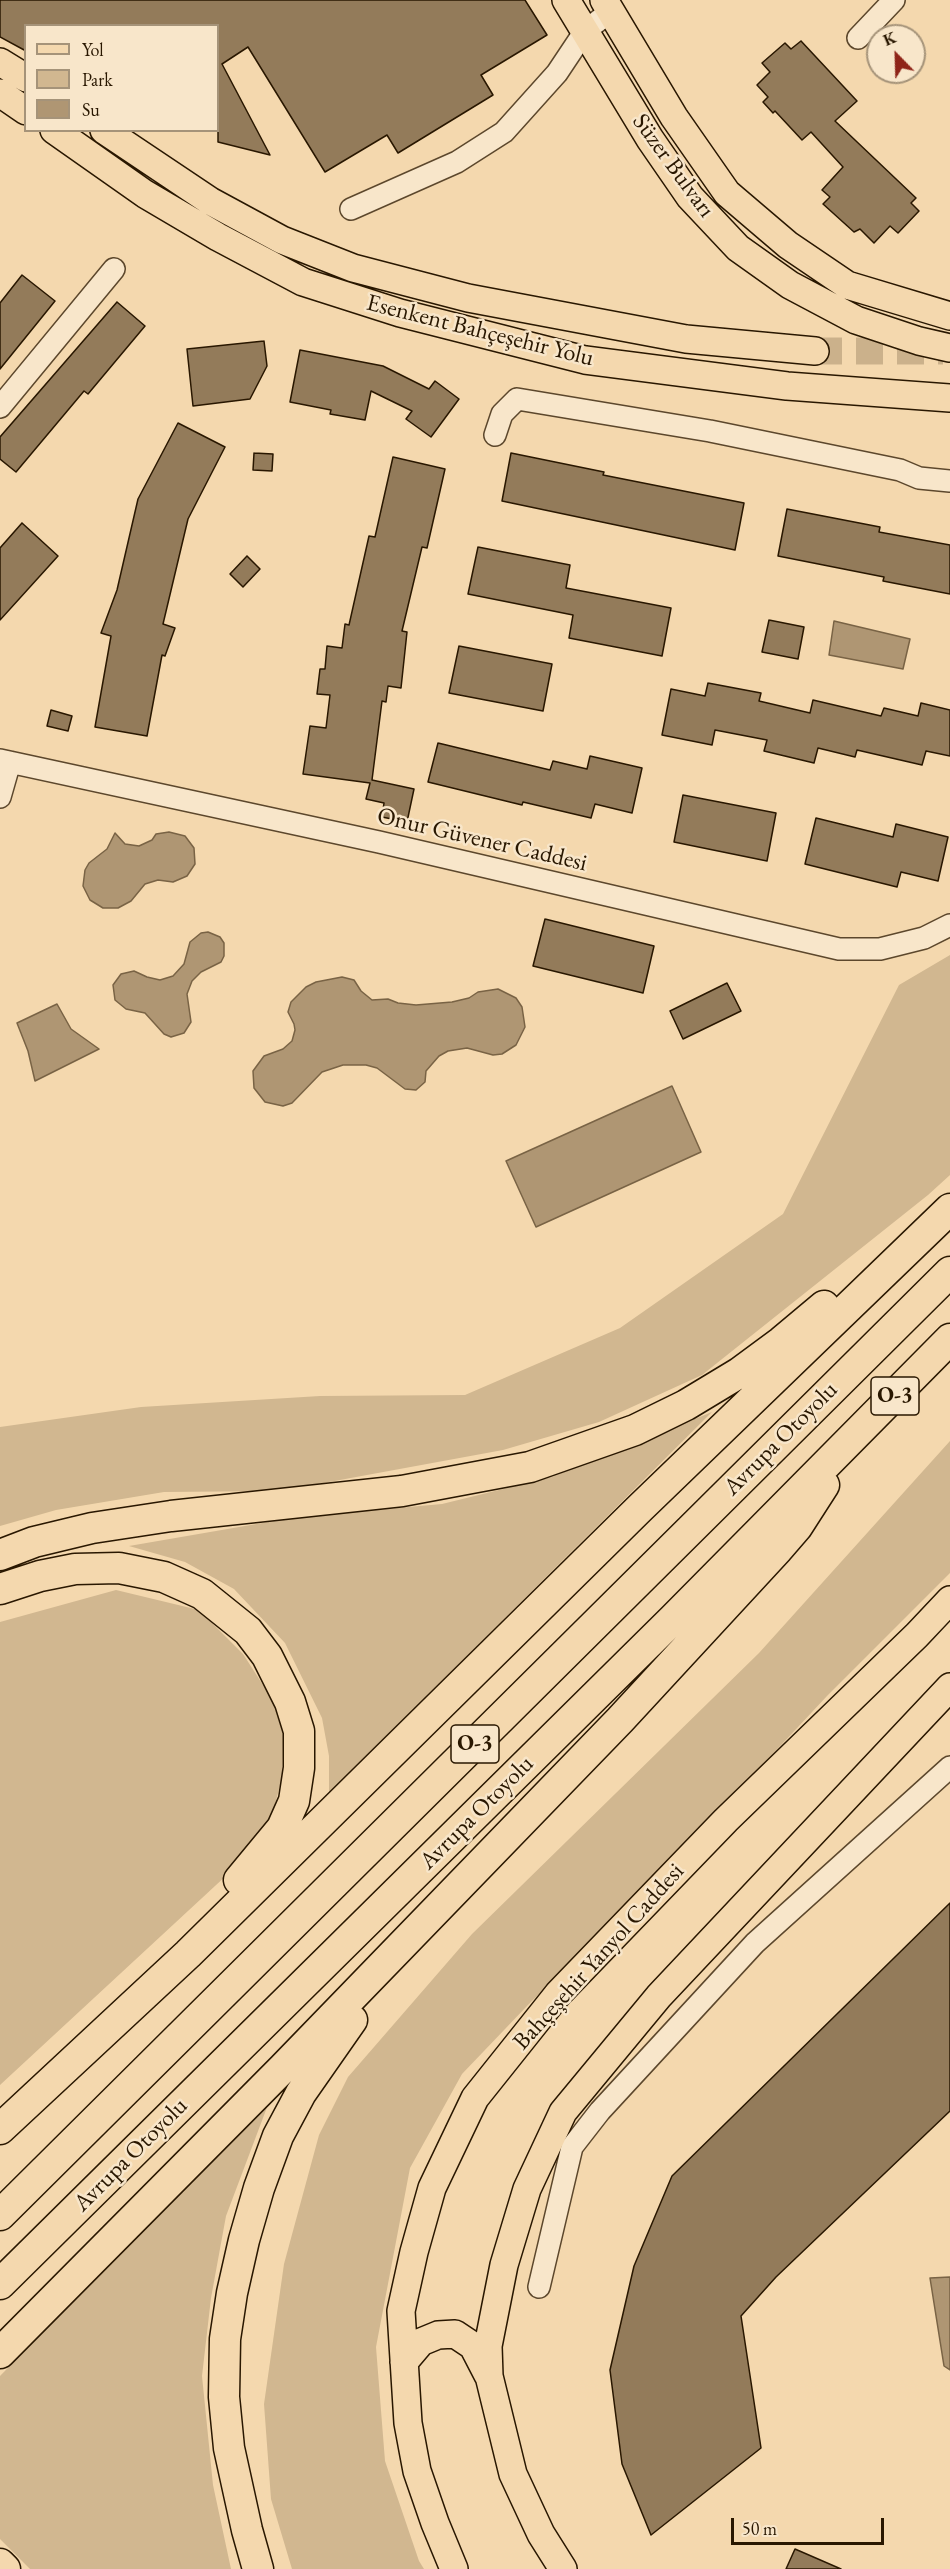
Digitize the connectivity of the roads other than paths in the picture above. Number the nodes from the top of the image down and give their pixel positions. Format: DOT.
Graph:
graph roads {
  1 [pos="566,0"];
  2 [pos="894,0"];
  3 [pos="608,6"];
  4 [pos="585,31"];
  5 [pos="858,38"];
  6 [pos="0,62"];
  7 [pos="24,77"];
  8 [pos="0,93"];
  9 [pos="24,110"];
  10 [pos="57,132"];
  11 [pos="107,132"];
  12 [pos="351,209"];
  13 [pos="114,269"];
  14 [pos="950,316"];
  15 [pos="950,348"];
  16 [pos="815,351"];
  17 [pos="950,398"];
  18 [pos="0,407"];
  19 [pos="495,435"];
  20 [pos="950,481"];
  21 [pos="5,761"];
  22 [pos="0,797"];
  23 [pos="950,925"];
  24 [pos="950,1209"];
  25 [pos="915,1243"];
  26 [pos="950,1272"];
  27 [pos="950,1339"];
  28 [pos="839,1452"];
  29 [pos="0,1555"];
  30 [pos="0,1589"];
  31 [pos="950,1600"];
  32 [pos="950,1606"];
  33 [pos="917,1635"];
  34 [pos="950,1687"];
  35 [pos="950,1706"];
  36 [pos="950,1767"];
  37 [pos="865,1779"];
  38 [pos="517,1823"];
  39 [pos="152,1985"];
  40 [pos="0,2128"];
  41 [pos="0,2214"];
  42 [pos="0,2284"];
  43 [pos="539,2287"];
  44 [pos="0,2353"];
  45 [pos="404,2362"];
  46 [pos="489,2376"];
  47 [pos="0,2564"];
  48 [pos="5,2569"];
  49 [pos="258,2569"];
  50 [pos="454,2569"];
  51 [pos="563,2569"];
  1 -- 4 [label="main road, Süzer Bulvarı"];
  2 -- 5 [label="street"];
  3 -- 4 [label="street"];
  3 -- 14 [label="main road, Süzer Bulvarı"];
  4 -- 12 [label="street"];
  4 -- 15 [label="main road, Süzer Bulvarı"];
  6 -- 7 [label="main road"];
  8 -- 9 [label="main road"];
  10 -- 17 [label="main road, Esenkent Bahçeşehir Yolu"];
  11 -- 16 [label="main road, Esenkent Bahçeşehir Yolu"];
  13 -- 18 [label="street"];
  19 -- 20 [label="street"];
  21 -- 22 [label="street"];
  21 -- 23 [label="street, Onur Güvener Caddesi"];
  24 -- 25 [label="highway"];
  25 -- 29 [label="highway"];
  25 -- 39 [label="highway"];
  26 -- 41 [label="highway, Avrupa Otoyolu / O-3"];
  27 -- 28 [label="highway, Avrupa Otoyolu / O-3"];
  28 -- 38 [label="highway"];
  28 -- 42 [label="highway, Avrupa Otoyolu / O-3"];
  30 -- 39 [label="highway"];
  31 -- 33 [label="main road, Bahçeşehir Yanyol Caddesi"];
  32 -- 33 [label="main road"];
  33 -- 45 [label="main road, Bahçeşehir Yanyol Caddesi"];
  34 -- 37 [label="main road"];
  35 -- 37 [label="main road"];
  36 -- 43 [label="street"];
  37 -- 46 [label="main road"];
  38 -- 44 [label="highway"];
  38 -- 49 [label="highway"];
  39 -- 40 [label="highway"];
  45 -- 46 [label="main road"];
  45 -- 50 [label="main road, Bahçeşehir Yanyol Caddesi"];
  46 -- 51 [label="main road"];
  47 -- 48 [label="highway"];
}
